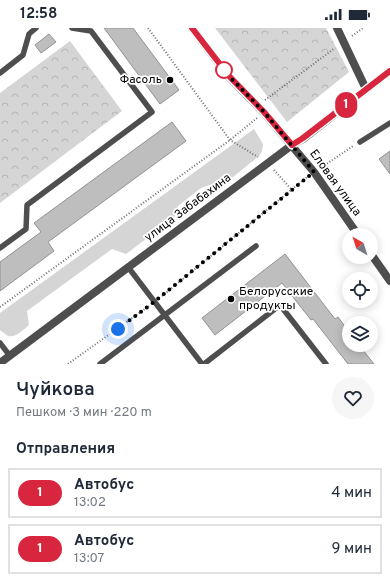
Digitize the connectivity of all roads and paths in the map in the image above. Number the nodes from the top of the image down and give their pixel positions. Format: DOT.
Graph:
graph roads {
  1 [pos="36,28"];
  2 [pos="72,28"];
  3 [pos="148,28"];
  4 [pos="192,28"];
  5 [pos="337,28"];
  6 [pos="363,28"];
  7 [pos="344,42"];
  8 [pos="390,72"];
  9 [pos="0,73"];
  10 [pos="366,89"];
  11 [pos="264,112"];
  12 [pos="390,123"];
  13 [pos="230,140"];
  14 [pos="360,142"];
  15 [pos="292,145"];
  16 [pos="268,163"];
  17 [pos="314,172"];
  18 [pos="292,190"];
  19 [pos="353,228"];
  20 [pos="256,246"];
  21 [pos="0,248"];
  22 [pos="378,264"];
  23 [pos="128,267"];
  24 [pos="390,281"];
  25 [pos="154,302"];
  26 [pos="0,307"];
  27 [pos="164,315"];
  28 [pos="0,343"];
  29 [pos="10,356"];
  30 [pos="0,363"];
  31 [pos="68,364"];
  32 [pos="100,364"];
  33 [pos="203,364"];
  34 [pos="326,364"];
  1 -- 9 [label="lane"];
  2 -- 21 [label="lane"];
  3 -- 13 [label="path"];
  4 -- 11 [label="street, Еловая улица"];
  5 -- 7 [label="street"];
  6 -- 7 [label="path"];
  7 -- 10 [label="street"];
  7 -- 11 [label="path"];
  8 -- 10 [label="street, улица Забабахина"];
  10 -- 15 [label="street, улица Забабахина"];
  11 -- 13 [label="path"];
  11 -- 15 [label="street, Еловая улица"];
  12 -- 14 [label="lane"];
  13 -- 16 [label="path"];
  13 -- 26 [label="path"];
  14 -- 17 [label="path"];
  15 -- 16 [label="street, улица Забабахина"];
  15 -- 17 [label="street, Еловая улица"];
  16 -- 18 [label="path"];
  16 -- 23 [label="street, улица Забабахина"];
  17 -- 18 [label="path"];
  17 -- 19 [label="street, Еловая улица"];
  18 -- 25 [label="path"];
  20 -- 27 [label="lane"];
  22 -- 24 [label="street"];
  23 -- 25 [label="lane"];
  23 -- 29 [label="street, улица Забабахина"];
  25 -- 27 [label="lane"];
  25 -- 31 [label="path"];
  27 -- 32 [label="lane"];
  27 -- 33 [label="lane"];
  28 -- 29 [label="lane"];
  29 -- 30 [label="street, улица Забабахина"];
  33 -- 34 [label="lane"];
}
